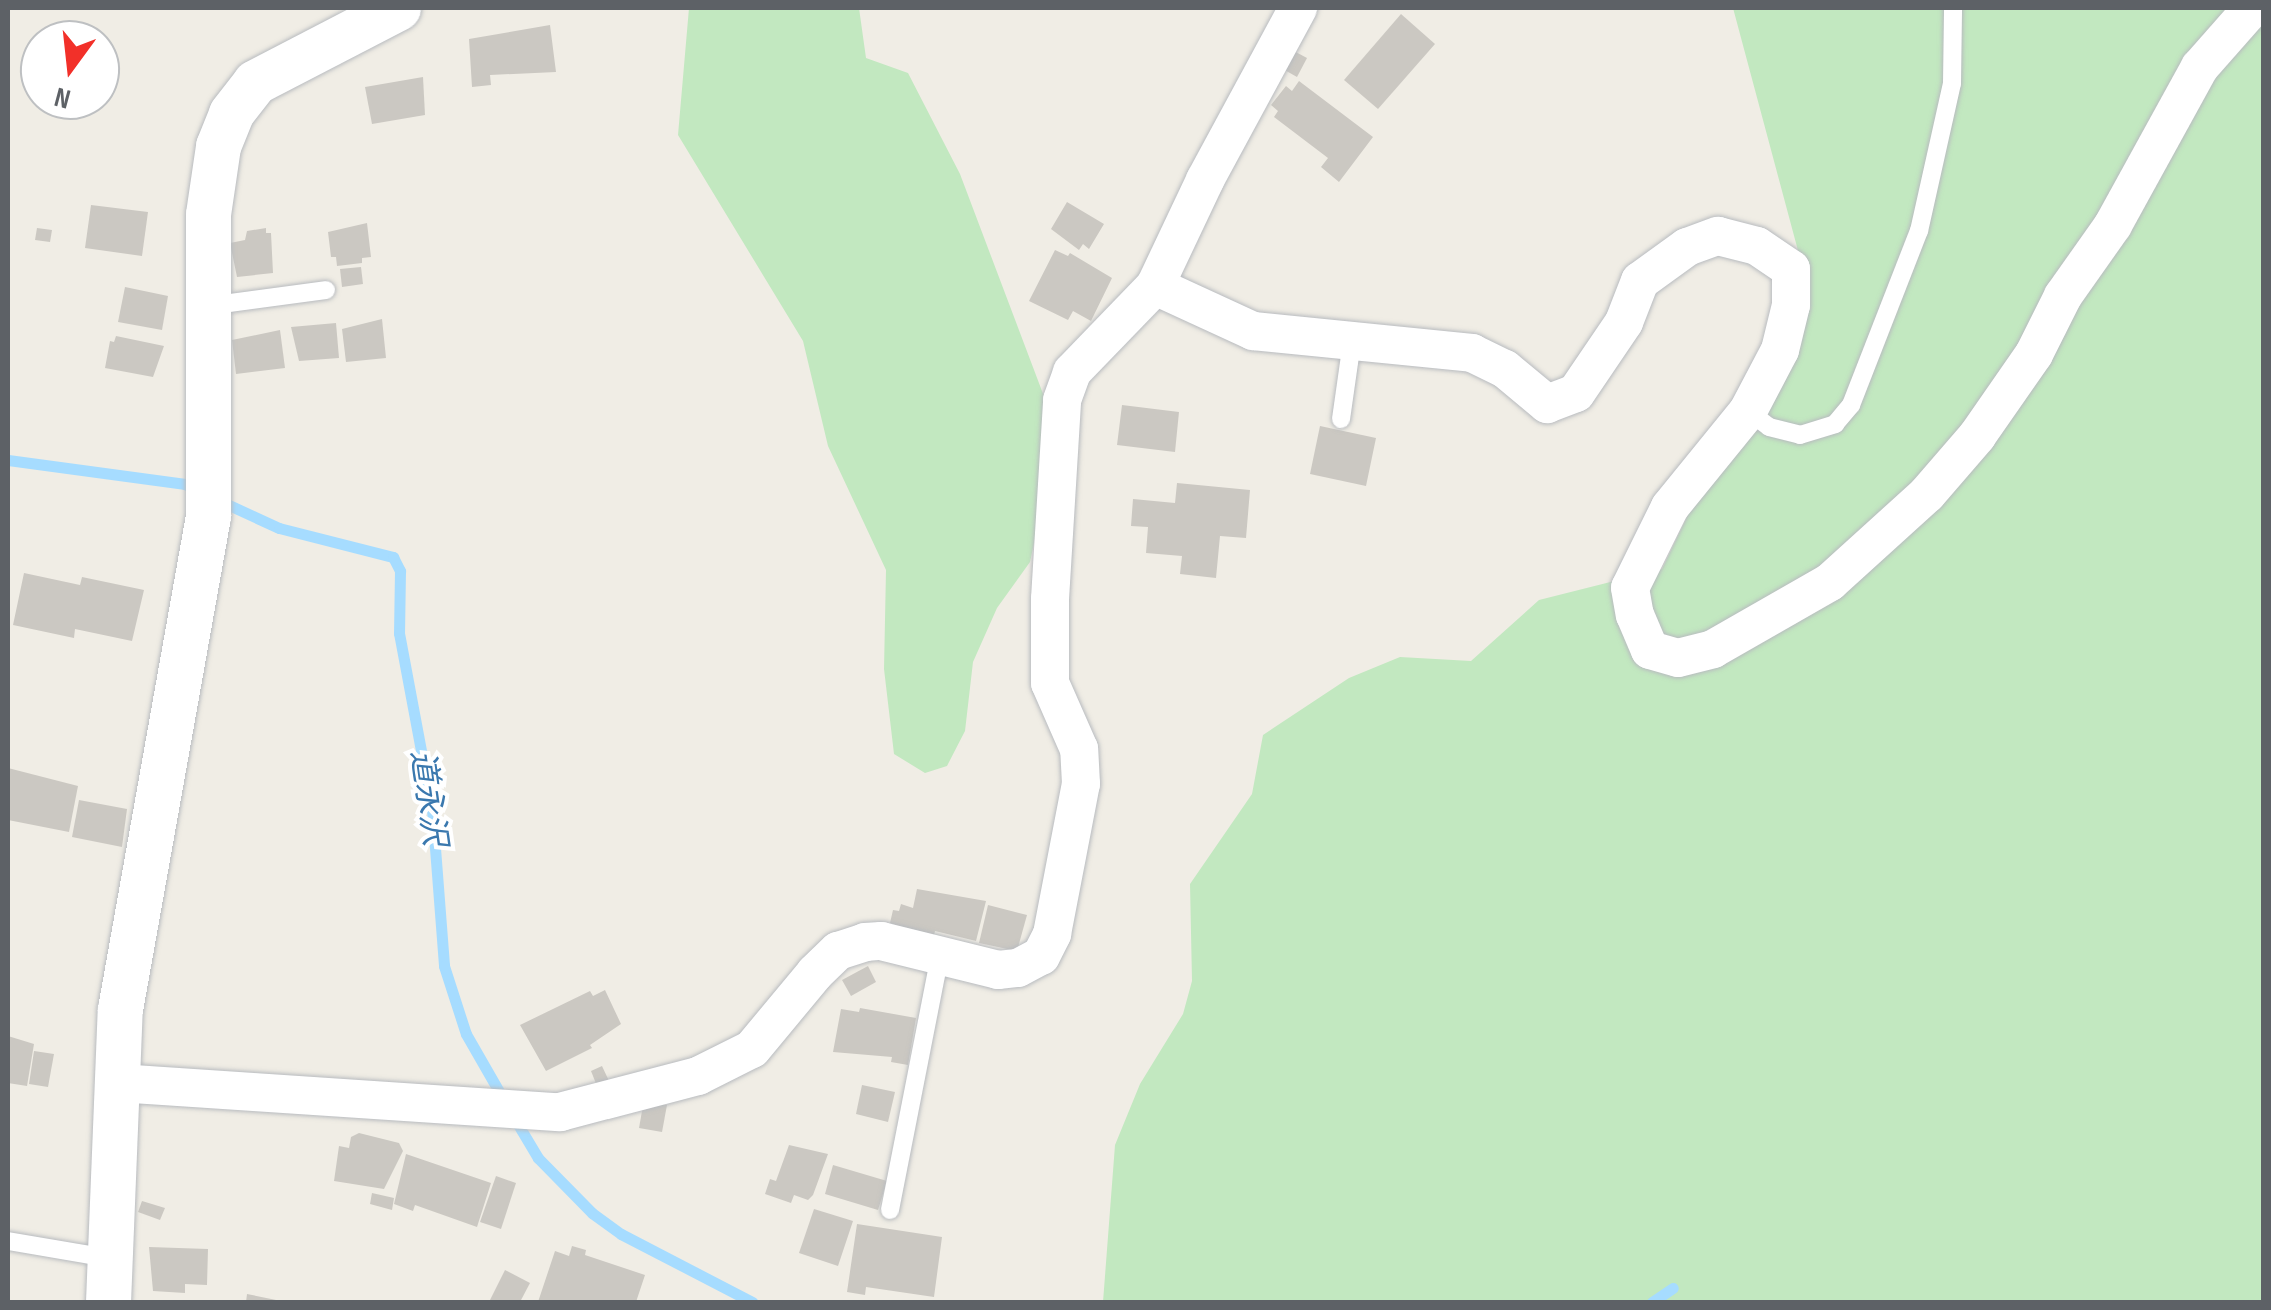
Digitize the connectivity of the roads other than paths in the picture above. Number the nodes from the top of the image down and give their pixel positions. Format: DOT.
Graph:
graph roads {
  1 [pos="398,8"];
  2 [pos="1298,8"];
  3 [pos="1952,8"];
  4 [pos="2252,8"];
  5 [pos="1155,286"];
  6 [pos="326,290"];
  7 [pos="208,306"];
  8 [pos="1352,342"];
  9 [pos="1748,411"];
  10 [pos="1341,419"];
  11 [pos="940,955"];
  12 [pos="118,1083"];
  13 [pos="890,1210"];
  14 [pos="8,1241"];
  15 [pos="110,1258"];
  16 [pos="108,1302"];
  1 -- 7 [label="street"];
  2 -- 5 [label="street"];
  3 -- 9 [label="lane"];
  4 -- 9 [label="street"];
  5 -- 8 [label="street"];
  5 -- 11 [label="street"];
  6 -- 7 [label="lane"];
  7 -- 12 [label="street"];
  8 -- 9 [label="street"];
  8 -- 10 [label="lane"];
  11 -- 12 [label="street"];
  11 -- 13 [label="lane"];
  12 -- 15 [label="street"];
  14 -- 15 [label="lane"];
  15 -- 16 [label="street"];
}
